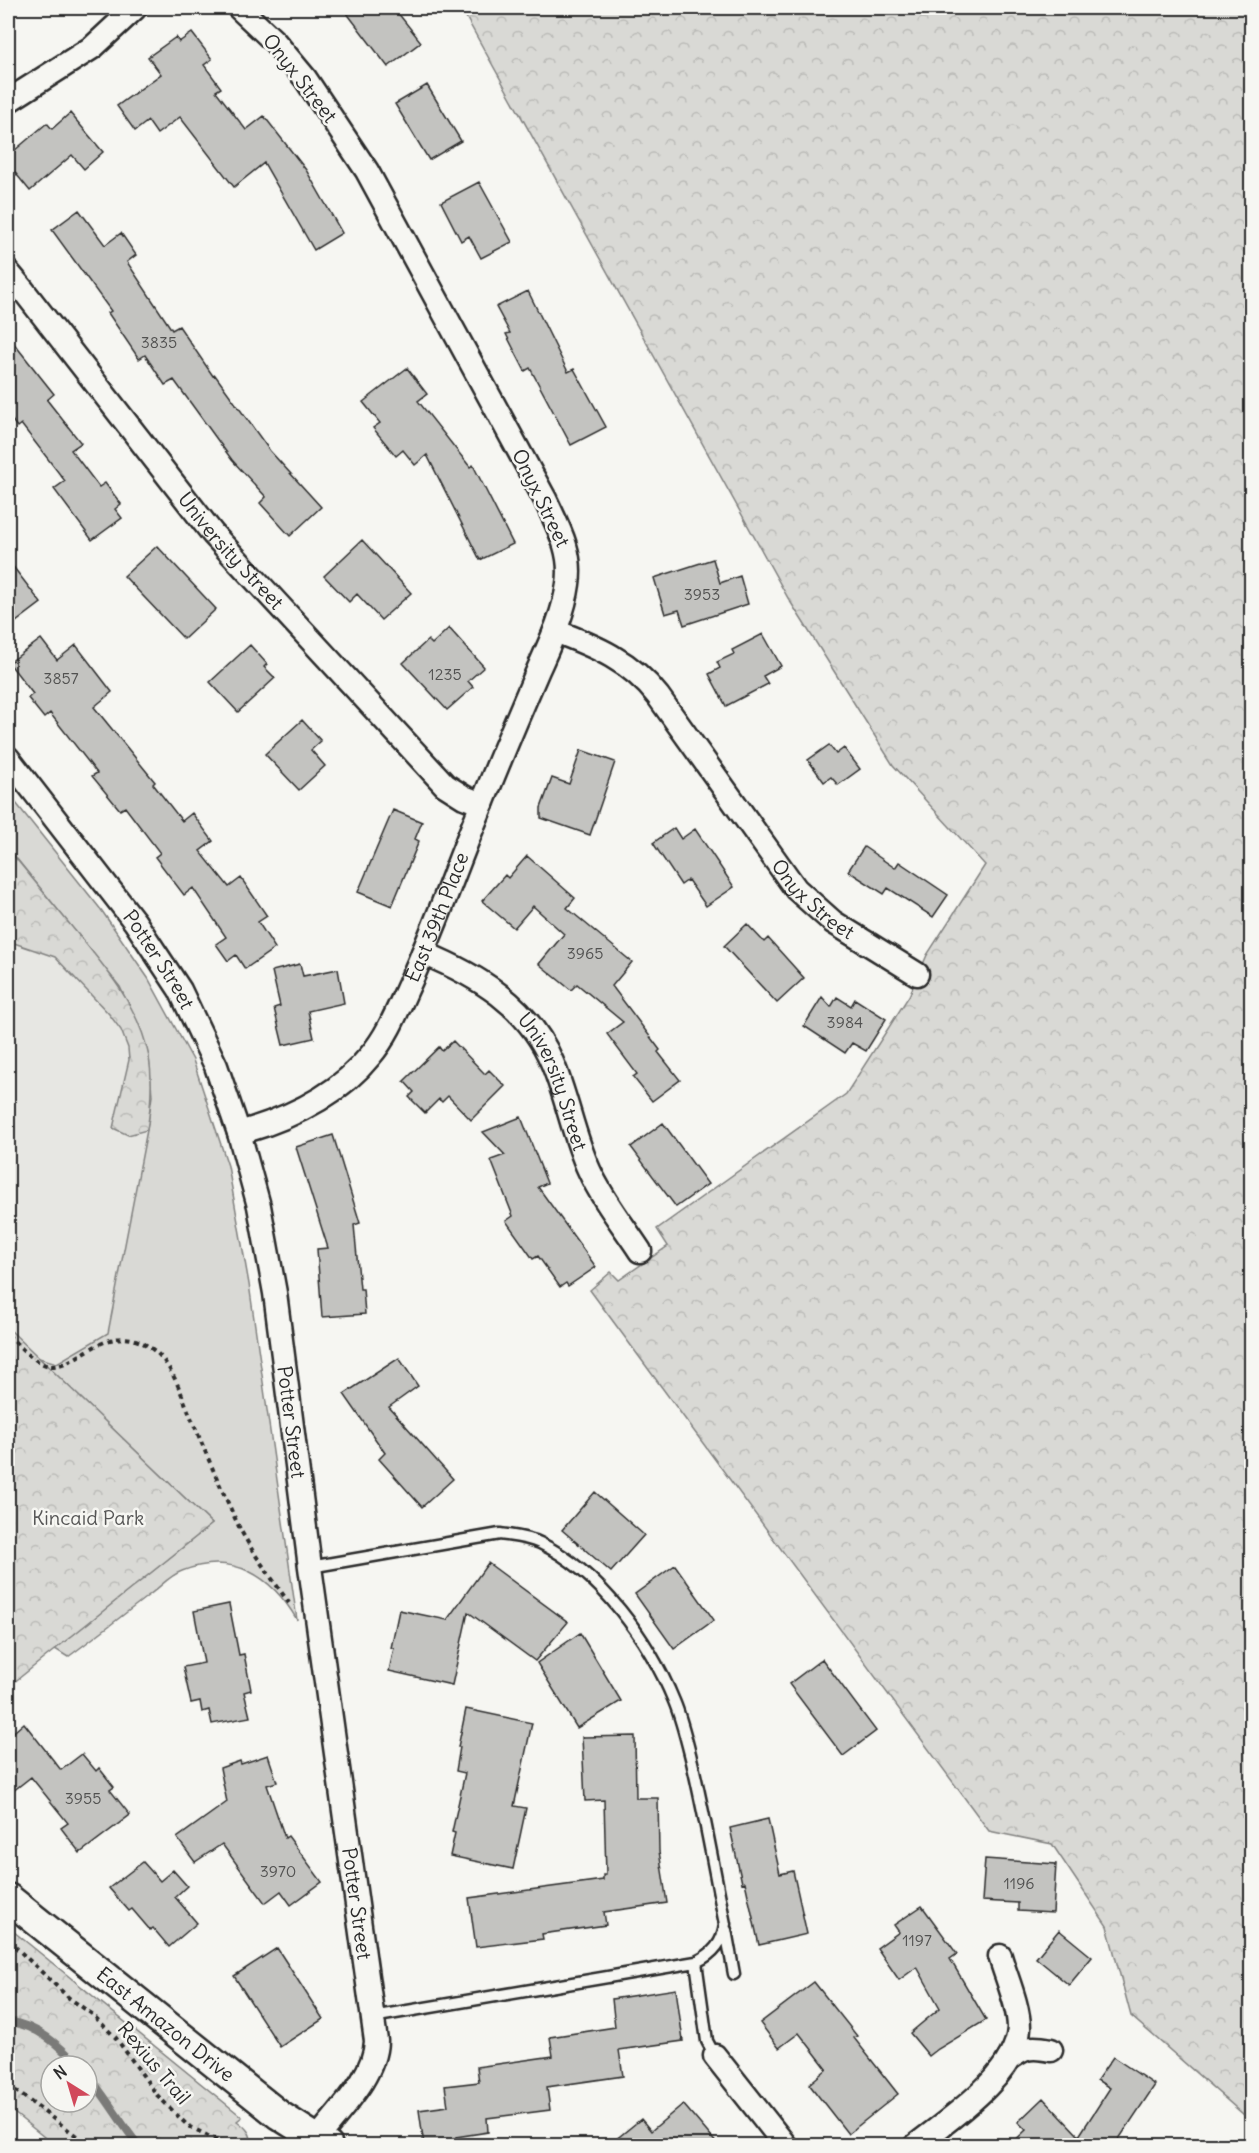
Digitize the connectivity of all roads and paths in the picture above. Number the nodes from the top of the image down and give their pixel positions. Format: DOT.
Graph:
graph roads {
  1 [pos="135,8"];
  2 [pos="239,8"];
  3 [pos="8,101"];
  4 [pos="8,272"];
  5 [pos="555,631"];
  6 [pos="8,758"];
  7 [pos="482,804"];
  8 [pos="423,953"];
  9 [pos="917,974"];
  10 [pos="239,1133"];
  11 [pos="640,1251"];
  12 [pos="8,1335"];
  13 [pos="310,1567"];
  14 [pos="294,1609"];
  15 [pos="8,1898"];
  16 [pos="725,1924"];
  17 [pos="8,1940"];
  18 [pos="1000,1956"];
  19 [pos="696,1962"];
  20 [pos="734,1974"];
  21 [pos="372,2017"];
  22 [pos="1051,2049"];
  23 [pos="715,2056"];
  24 [pos="1009,2059"];
  25 [pos="8,2085"];
  26 [pos="319,2143"];
  27 [pos="90,2145"];
  28 [pos="233,2145"];
  29 [pos="786,2145"];
  30 [pos="915,2145"];
  1 -- 3 [label="street"];
  2 -- 5 [label="street, Onyx Street"];
  4 -- 7 [label="street, University Street"];
  5 -- 7 [label="street, East 39th Place"];
  5 -- 9 [label="street, Onyx Street"];
  6 -- 10 [label="street, Potter Street"];
  7 -- 8 [label="street, East 39th Place"];
  8 -- 10 [label="street, East 39th Place"];
  8 -- 11 [label="street, University Street"];
  10 -- 13 [label="street, Potter Street"];
  12 -- 14 [label="path"];
  13 -- 16 [label="lane"];
  13 -- 21 [label="street, Potter Street"];
  15 -- 26 [label="street, East Amazon Drive"];
  16 -- 19 [label="lane"];
  16 -- 20 [label="lane"];
  17 -- 28 [label="path, Rexius Trail"];
  18 -- 24 [label="street"];
  19 -- 21 [label="lane"];
  19 -- 23 [label="lane"];
  21 -- 26 [label="street, Potter Street"];
  22 -- 24 [label="street"];
  23 -- 29 [label="street"];
  24 -- 30 [label="street"];
  25 -- 27 [label="path"];
}
